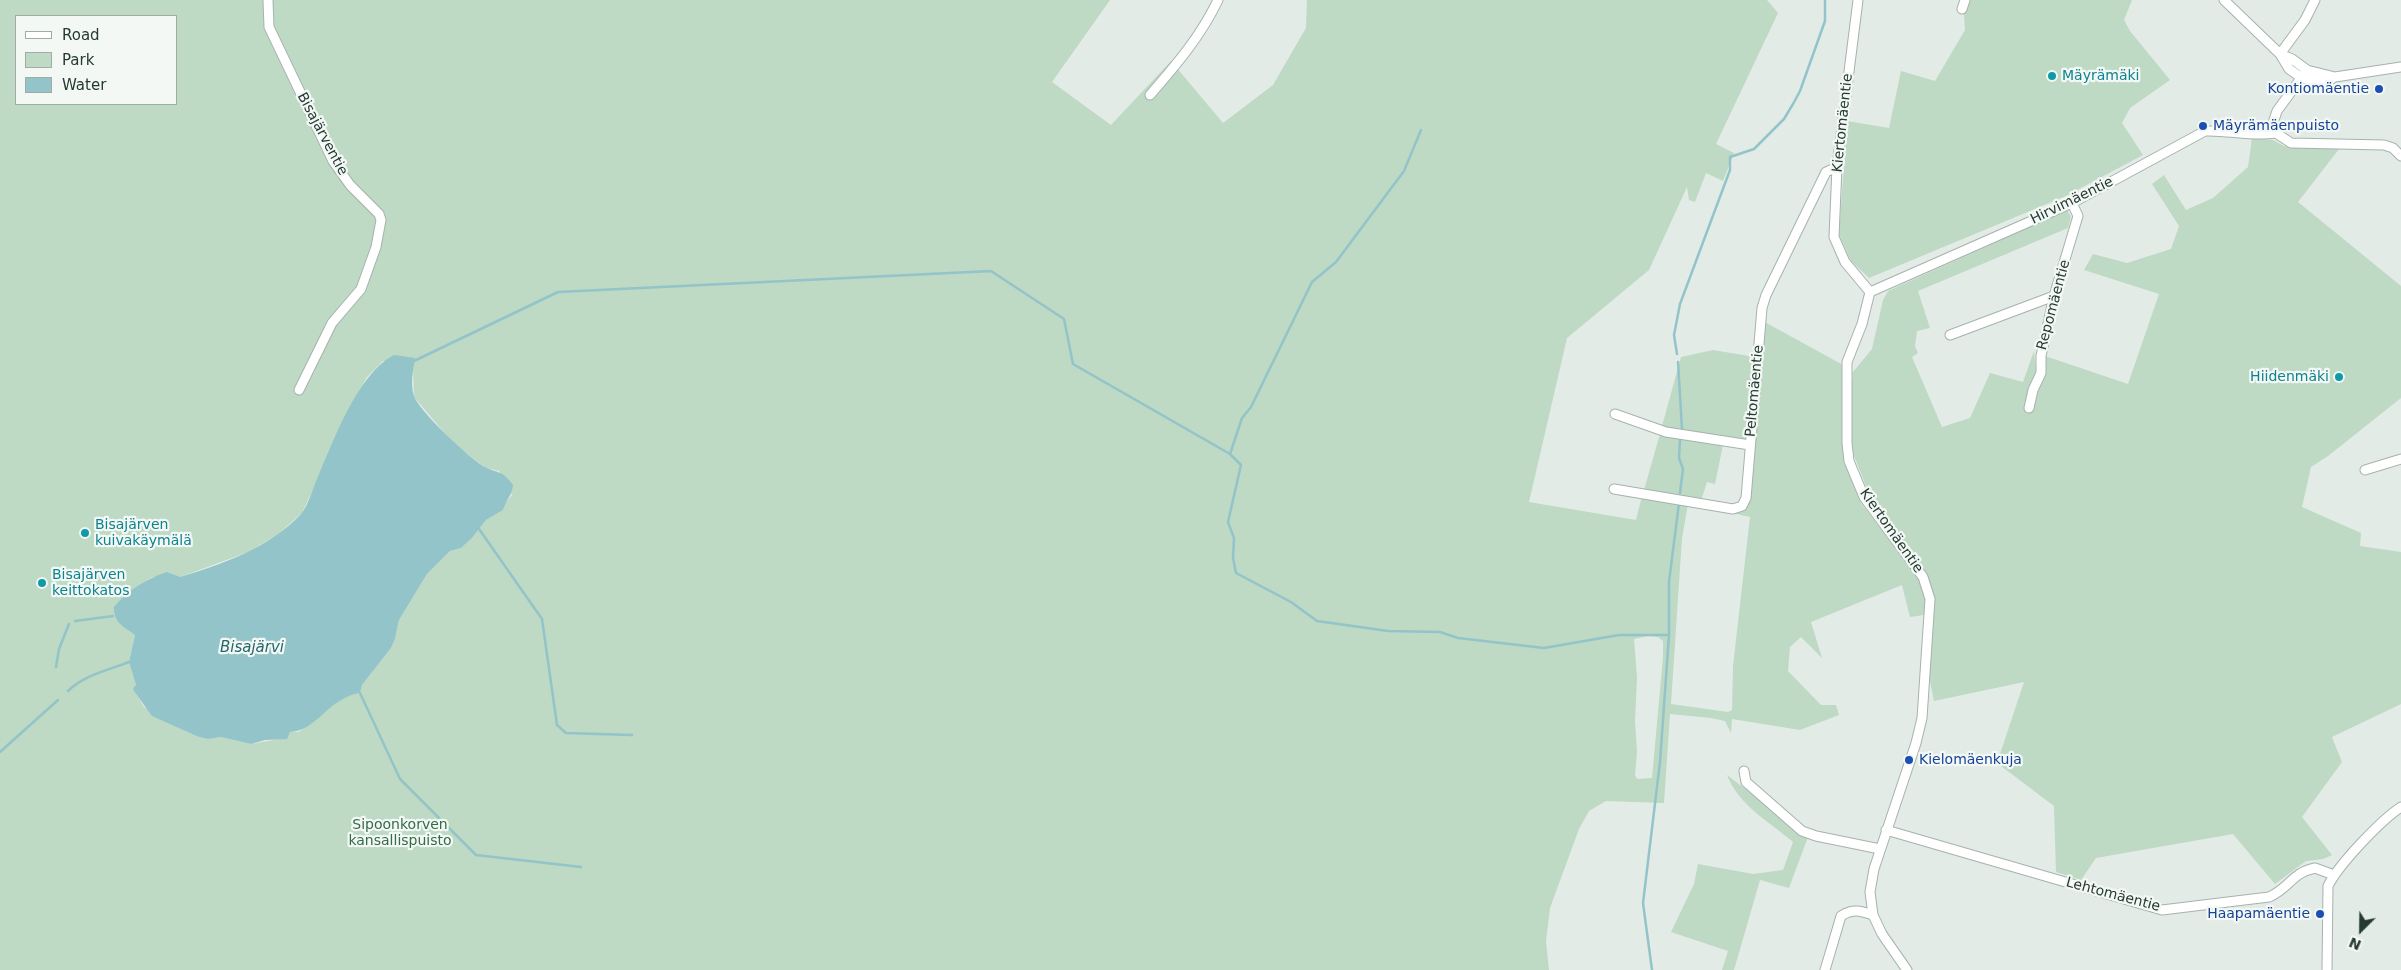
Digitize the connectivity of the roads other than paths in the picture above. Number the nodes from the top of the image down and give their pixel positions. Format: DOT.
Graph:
graph roads {
  1 [pos="268,0"];
  2 [pos="1218,0"];
  3 [pos="1858,0"];
  4 [pos="2224,0"];
  5 [pos="2315,0"];
  6 [pos="2280,54"];
  7 [pos="2401,67"];
  8 [pos="2305,74"];
  9 [pos="1150,95"];
  10 [pos="2276,133"];
  11 [pos="2401,156"];
  12 [pos="1837,167"];
  13 [pos="2072,204"];
  14 [pos="1870,292"];
  15 [pos="2054,296"];
  16 [pos="1950,335"];
  17 [pos="299,390"];
  18 [pos="2029,408"];
  19 [pos="1615,414"];
  20 [pos="1750,445"];
  21 [pos="2401,459"];
  22 [pos="2365,470"];
  23 [pos="1614,489"];
  24 [pos="1744,771"];
  25 [pos="2401,807"];
  26 [pos="1886,830"];
  27 [pos="1880,849"];
  28 [pos="2334,875"];
  29 [pos="1873,915"];
  30 [pos="1825,970"];
  31 [pos="1907,970"];
  32 [pos="2326,970"];
  1 -- 17 [label="street, Bisajärventie"];
  2 -- 9 [label="street"];
  3 -- 12 [label="street, Kiertomäentie"];
  4 -- 6 [label="street"];
  5 -- 6 [label="street"];
  6 -- 8 [label="street"];
  7 -- 8 [label="street"];
  8 -- 10 [label="street"];
  10 -- 11 [label="street"];
  10 -- 13 [label="street, Hirvimäentie"];
  12 -- 14 [label="street, Kiertomäentie"];
  12 -- 20 [label="street, Peltomäentie"];
  13 -- 14 [label="street, Hirvimäentie"];
  13 -- 15 [label="street, Repomäentie"];
  14 -- 26 [label="street, Kiertomäentie"];
  15 -- 16 [label="street"];
  15 -- 18 [label="street, Repomäentie"];
  19 -- 20 [label="street"];
  20 -- 23 [label="street, Peltomäentie"];
  21 -- 22 [label="street"];
  24 -- 27 [label="street"];
  25 -- 28 [label="street"];
  26 -- 27 [label="street, Kiertomäentie"];
  26 -- 28 [label="street, Lehtomäentie"];
  27 -- 29 [label="street, Kiertomäentie"];
  28 -- 32 [label="street"];
  29 -- 30 [label="street"];
  29 -- 31 [label="street, Kiertomäentie"];
}
